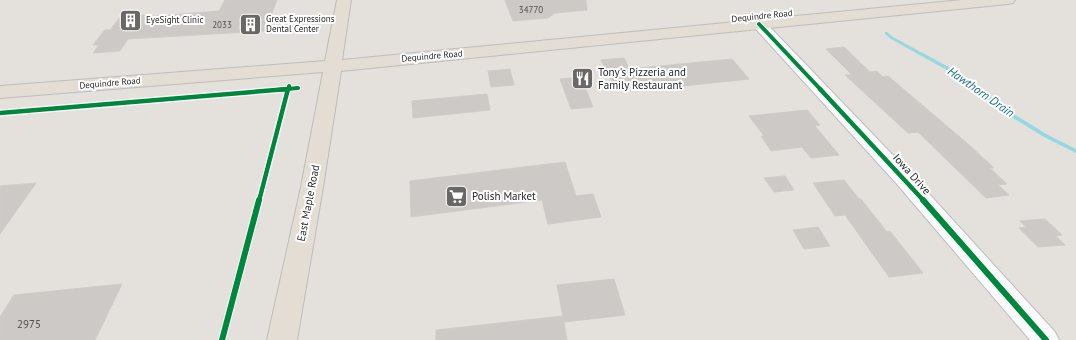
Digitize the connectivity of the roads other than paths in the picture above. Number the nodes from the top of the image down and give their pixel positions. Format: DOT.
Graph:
graph roads {
  1 [pos="344,0"];
  2 [pos="1008,0"];
  3 [pos="759,24"];
  4 [pos="333,66"];
  5 [pos="0,92"];
  6 [pos="282,340"];
  7 [pos="1046,340"];
  1 -- 4 [label="main road, East Maple Road"];
  2 -- 3 [label="main road, Dequindre Road"];
  3 -- 4 [label="main road, Dequindre Road"];
  3 -- 7 [label="street, Iowa Drive"];
  4 -- 5 [label="main road, Dequindre Road"];
  4 -- 6 [label="main road, East Maple Road"];
}
